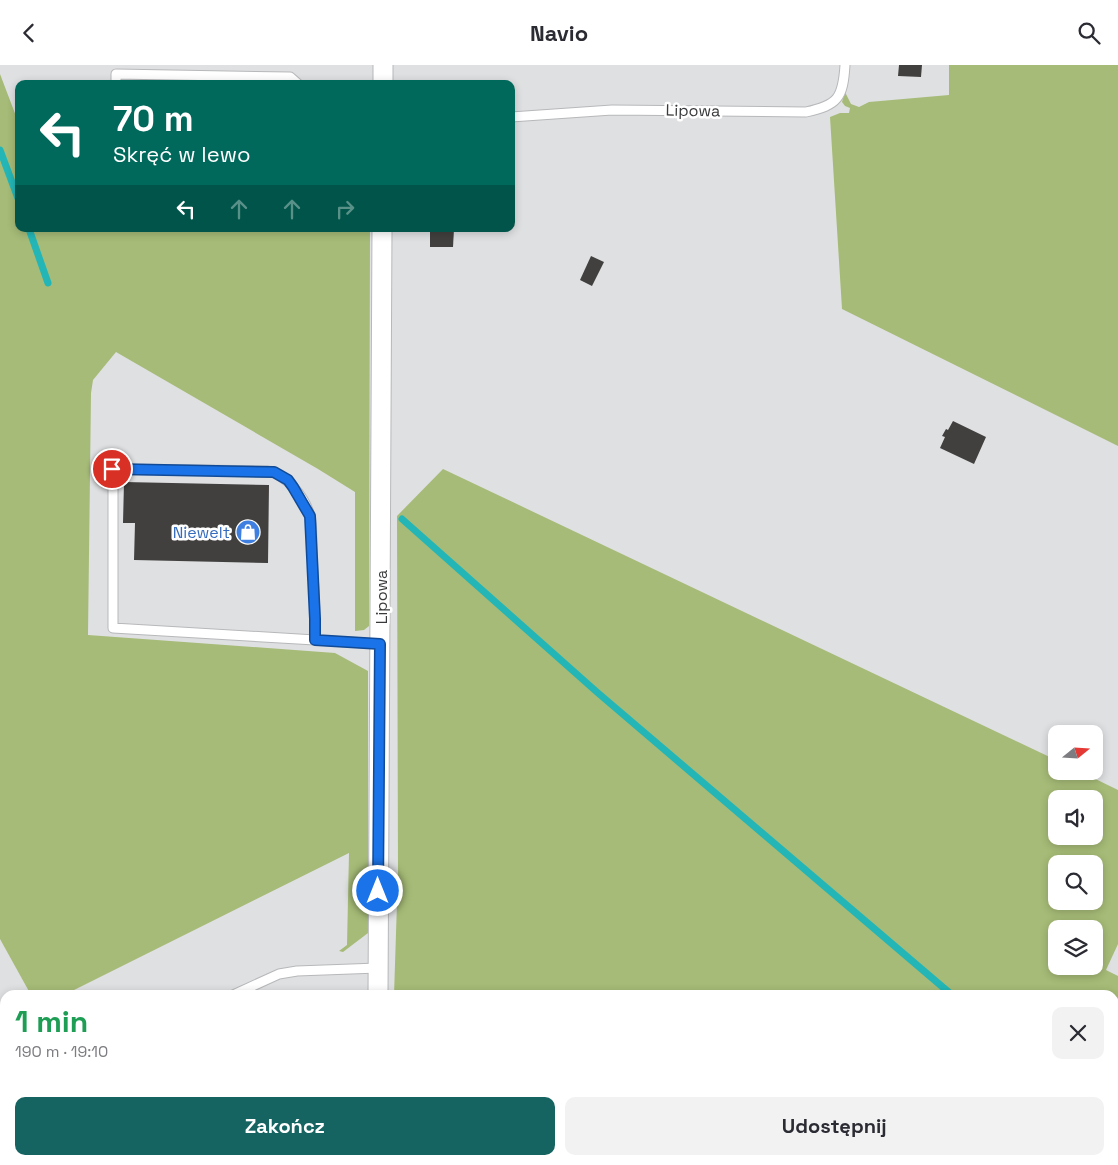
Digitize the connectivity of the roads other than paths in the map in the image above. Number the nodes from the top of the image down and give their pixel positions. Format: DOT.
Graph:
graph roads {
  1 [pos="383,65"];
  2 [pos="845,65"];
  3 [pos="116,80"];
  4 [pos="293,80"];
  5 [pos="383,80"];
  6 [pos="515,117"];
  7 [pos="382,232"];
  8 [pos="315,640"];
  9 [pos="380,644"];
  10 [pos="378,968"];
  11 [pos="245,990"];
  12 [pos="378,990"];
  1 -- 5 [label="street"];
  2 -- 6 [label="lane, Lipowa"];
  3 -- 4 [label="lane"];
  7 -- 9 [label="street, Lipowa"];
  8 -- 8 [label="lane"];
  8 -- 9 [label="lane"];
  9 -- 10 [label="street, Lipowa"];
  10 -- 11 [label="lane"];
  10 -- 12 [label="street, Lipowa"];
}
